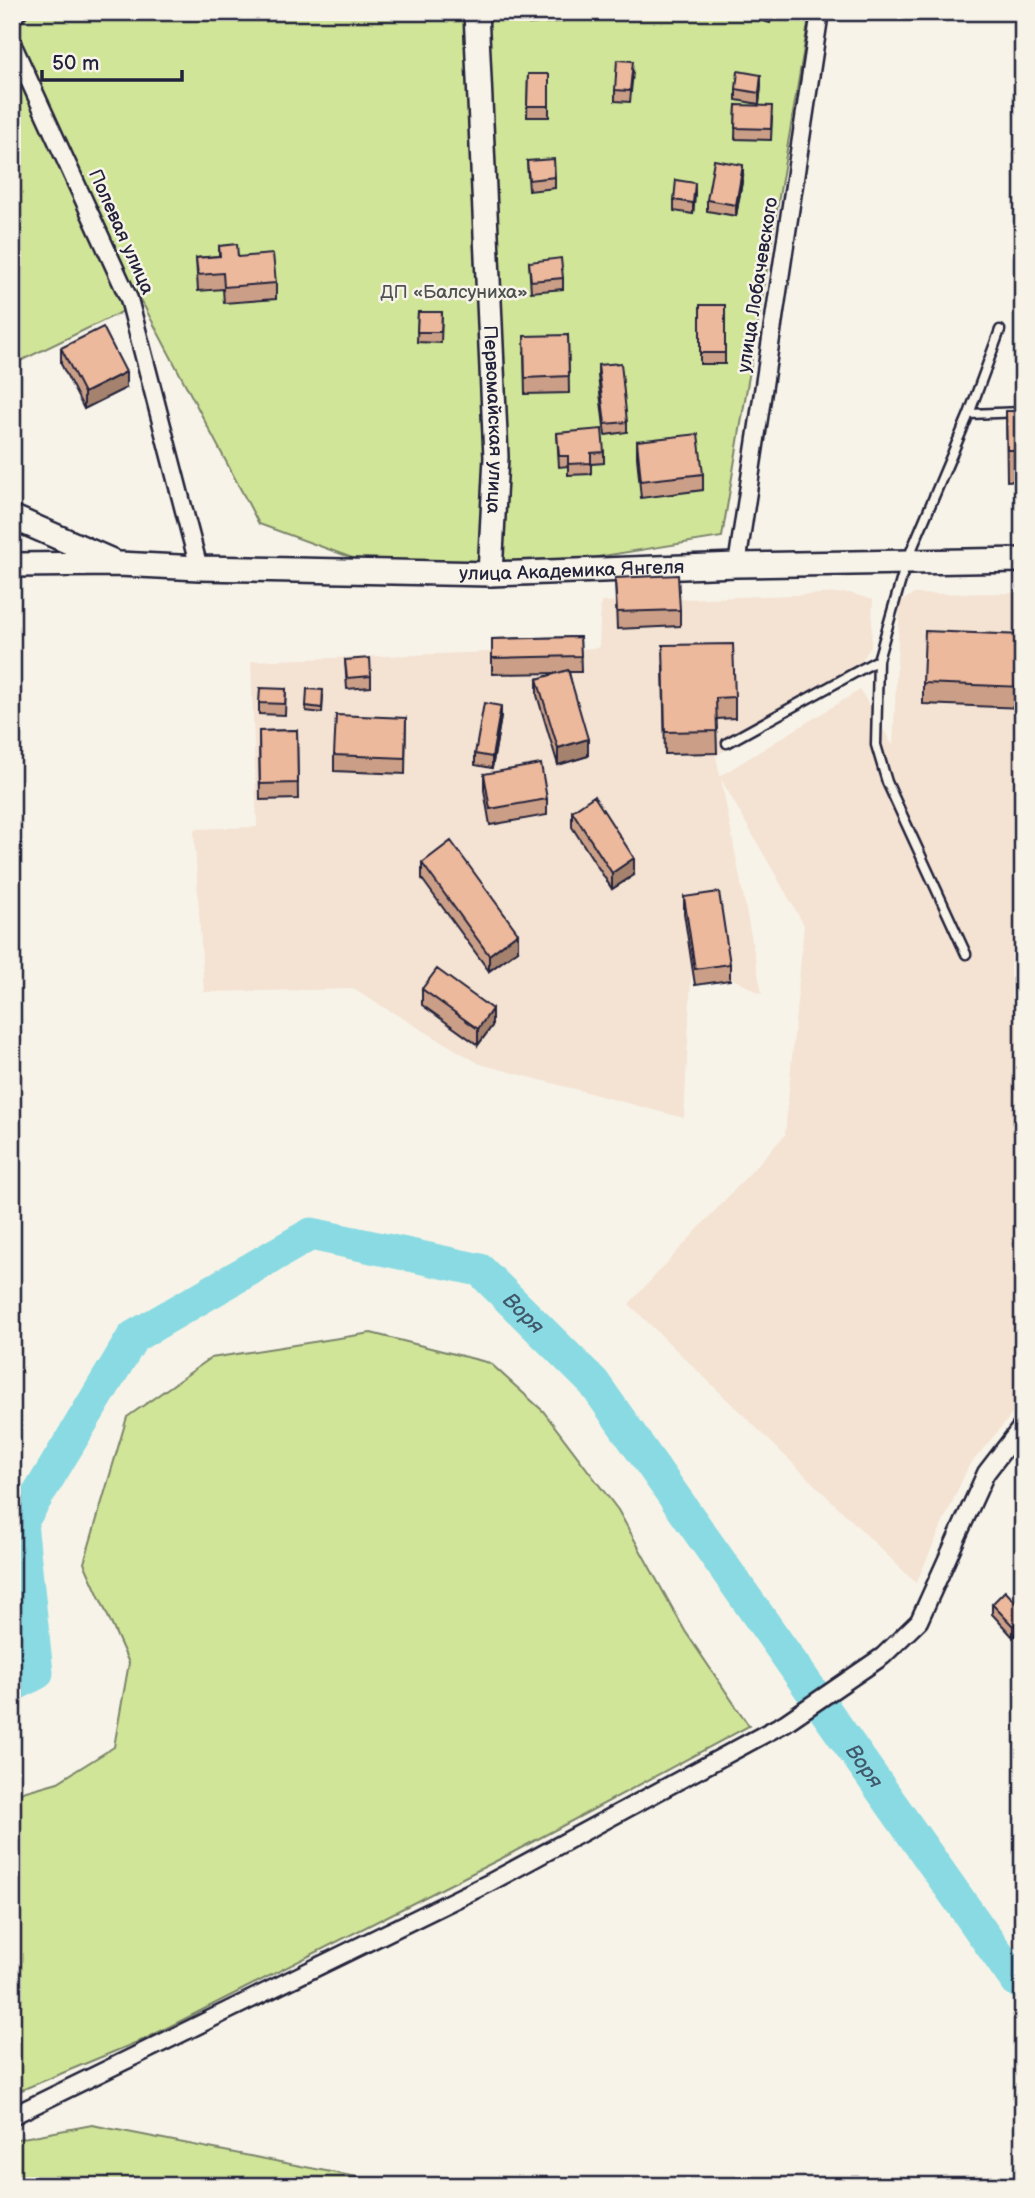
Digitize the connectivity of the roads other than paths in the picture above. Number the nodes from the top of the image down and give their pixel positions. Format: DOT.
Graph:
graph roads {
  1 [pos="18,12"];
  2 [pos="476,12"];
  3 [pos="820,12"];
  4 [pos="12,16"];
  5 [pos="12,43"];
  6 [pos="1000,330"];
  7 [pos="1023,412"];
  8 [pos="969,414"];
  9 [pos="12,517"];
  10 [pos="1023,560"];
  11 [pos="906,563"];
  12 [pos="119,564"];
  13 [pos="12,565"];
  14 [pos="737,565"];
  15 [pos="199,568"];
  16 [pos="490,574"];
  17 [pos="878,660"];
  18 [pos="727,743"];
  19 [pos="966,954"];
  20 [pos="1023,1425"];
  21 [pos="12,2116"];
  1 -- 4 [label="street"];
  2 -- 16 [label="main road, Первомайская улица"];
  3 -- 14 [label="street, улица Лобачевского"];
  5 -- 15 [label="street, Полевая улица"];
  6 -- 8 [label="lane"];
  7 -- 8 [label="lane"];
  8 -- 11 [label="lane"];
  9 -- 12 [label="main road"];
  10 -- 11 [label="main road, улица Академика Янгеля"];
  11 -- 14 [label="main road, улица Академика Янгеля"];
  11 -- 17 [label="lane"];
  12 -- 13 [label="main road, улица Академика Янгеля"];
  12 -- 15 [label="main road, улица Академика Янгеля"];
  14 -- 16 [label="main road, улица Академика Янгеля"];
  15 -- 16 [label="main road, улица Академика Янгеля"];
  17 -- 18 [label="lane"];
  17 -- 19 [label="lane"];
  20 -- 21 [label="street"];
}
